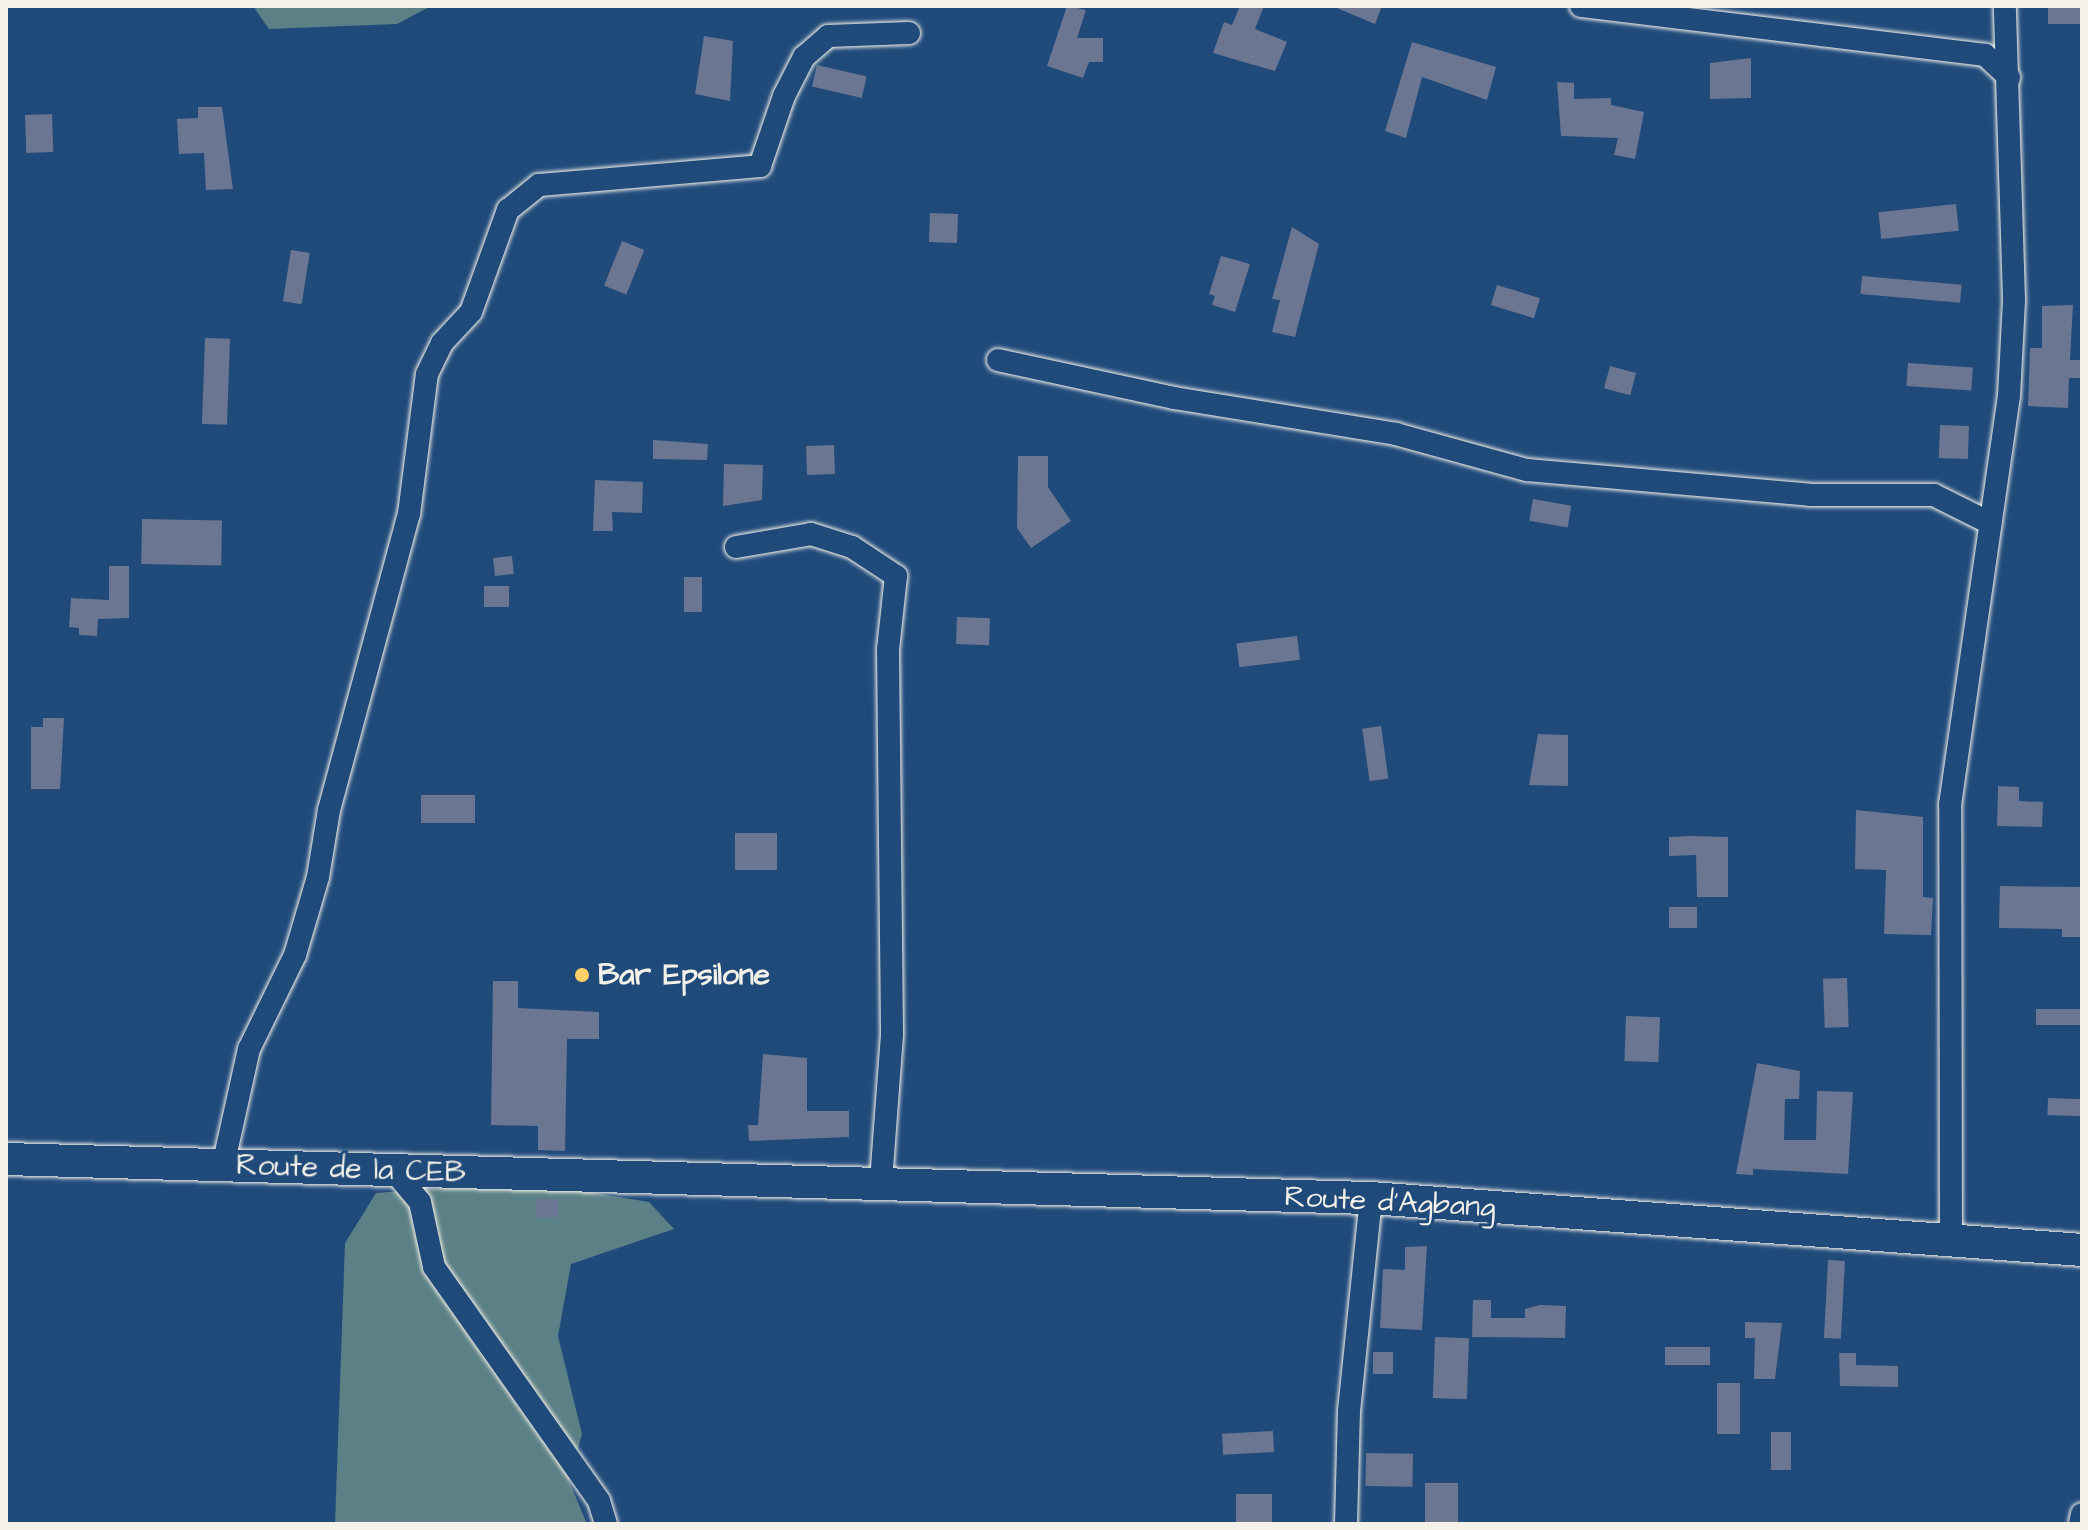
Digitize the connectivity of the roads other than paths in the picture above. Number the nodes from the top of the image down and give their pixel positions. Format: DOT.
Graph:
graph roads {
  1 [pos="1581,6"];
  2 [pos="2005,6"];
  3 [pos="909,33"];
  4 [pos="2009,77"];
  5 [pos="998,360"];
  6 [pos="1990,523"];
  7 [pos="736,547"];
  8 [pos="6,1159"];
  9 [pos="223,1166"];
  10 [pos="394,1171"];
  11 [pos="696,1179"];
  12 [pos="881,1182"];
  13 [pos="1371,1198"];
  14 [pos="1951,1239"];
  15 [pos="2082,1250"];
  16 [pos="2082,1514"];
  17 [pos="606,1524"];
  18 [pos="1346,1524"];
  19 [pos="2080,1524"];
  1 -- 4 [label="street"];
  2 -- 4 [label="street"];
  3 -- 9 [label="street"];
  4 -- 6 [label="street"];
  5 -- 6 [label="street"];
  6 -- 14 [label="street"];
  7 -- 12 [label="street"];
  8 -- 9 [label="main road, Route de la CEB"];
  9 -- 10 [label="main road, Route de la CEB"];
  10 -- 11 [label="main road, Route de la CEB"];
  10 -- 17 [label="street"];
  11 -- 12 [label="main road, Route d'Agbang"];
  12 -- 13 [label="main road, Route d'Agbang"];
  13 -- 14 [label="main road, Route d'Agbang"];
  13 -- 18 [label="street"];
  14 -- 15 [label="main road, Route d'Agbang"];
  16 -- 19 [label="street"];
}
